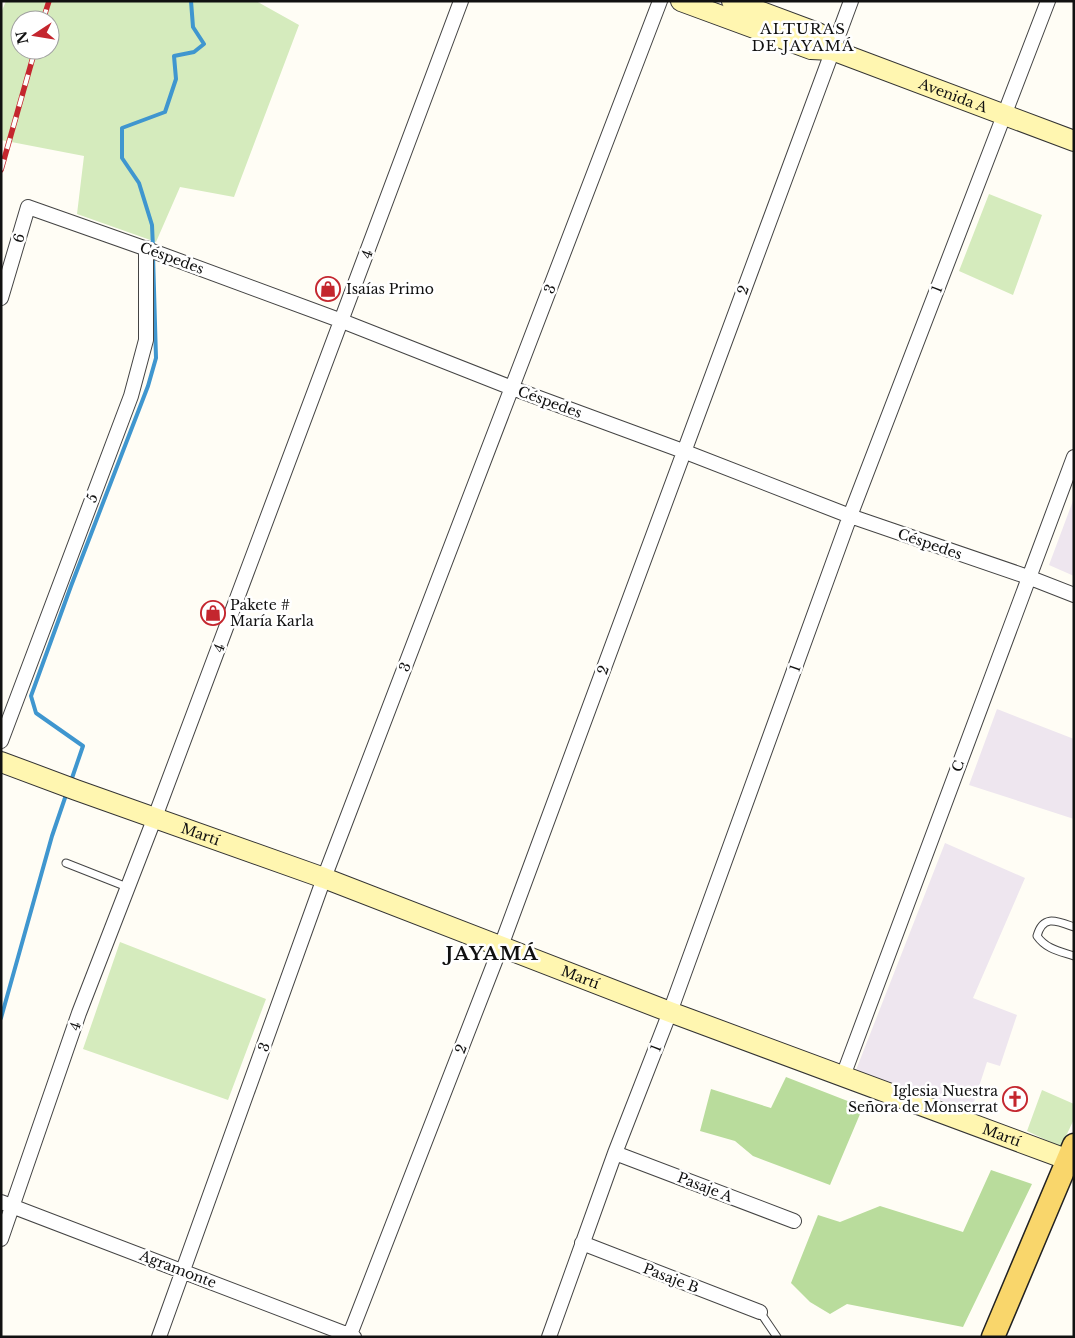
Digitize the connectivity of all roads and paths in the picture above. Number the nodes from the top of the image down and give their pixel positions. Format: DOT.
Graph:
graph roads {
  1 [pos="461,1"];
  2 [pos="660,1"];
  3 [pos="681,1"];
  4 [pos="851,1"];
  5 [pos="1048,1"];
  6 [pos="741,8"];
  7 [pos="832,50"];
  8 [pos="1004,114"];
  9 [pos="1074,141"];
  10 [pos="28,207"];
  11 [pos="146,248"];
  12 [pos="1,298"];
  13 [pos="342,321"];
  14 [pos="512,388"];
  15 [pos="683,451"];
  16 [pos="1074,457"];
  17 [pos="850,516"];
  18 [pos="1028,578"];
  19 [pos="1074,595"];
  20 [pos="1,741"];
  21 [pos="1,762"];
  22 [pos="155,817"];
  23 [pos="66,863"];
  24 [pos="324,878"];
  25 [pos="127,887"];
  26 [pos="1074,927"];
  27 [pos="501,946"];
  28 [pos="1074,956"];
  29 [pos="670,1012"];
  30 [pos="843,1076"];
  31 [pos="615,1153"];
  32 [pos="1072,1156"];
  33 [pos="1074,1184"];
  34 [pos="7,1205"];
  35 [pos="794,1221"];
  36 [pos="1,1239"];
  37 [pos="582,1243"];
  38 [pos="184,1272"];
  39 [pos="760,1312"];
  40 [pos="351,1336"];
  41 [pos="159,1337"];
  42 [pos="549,1337"];
  43 [pos="777,1337"];
  44 [pos="993,1337"];
  45 [pos="1007,1337"];
  1 -- 13 [label="street, 4"];
  2 -- 14 [label="street, 3"];
  3 -- 6 [label="street, Avenida A"];
  4 -- 7 [label="street, 2"];
  5 -- 8 [label="street, 1"];
  6 -- 7 [label="street, Avenida A"];
  7 -- 8 [label="street, Avenida A"];
  7 -- 15 [label="street, 2"];
  8 -- 9 [label="street, Avenida A"];
  8 -- 17 [label="street, 1"];
  10 -- 11 [label="street, Céspedes"];
  10 -- 12 [label="street, 6"];
  11 -- 13 [label="street, Céspedes"];
  11 -- 20 [label="street, 5"];
  13 -- 14 [label="street, Céspedes"];
  13 -- 22 [label="street, 4"];
  14 -- 15 [label="street, Céspedes"];
  14 -- 24 [label="street, 3"];
  15 -- 17 [label="street, Céspedes"];
  15 -- 27 [label="street, 2"];
  16 -- 18 [label="street, C"];
  17 -- 18 [label="street, Céspedes"];
  17 -- 29 [label="street, 1"];
  18 -- 19 [label="street, Céspedes"];
  18 -- 30 [label="street, C"];
  21 -- 22 [label="street, Martí"];
  22 -- 24 [label="street, Martí"];
  22 -- 25 [label="street, 4"];
  23 -- 25 [label="lane"];
  24 -- 27 [label="street, Martí"];
  24 -- 38 [label="street, 3"];
  25 -- 34 [label="street, 4"];
  26 -- 28 [label="lane"];
  27 -- 29 [label="street, Martí"];
  27 -- 40 [label="street, 2"];
  29 -- 30 [label="street, Martí"];
  29 -- 31 [label="street, 1"];
  30 -- 32 [label="street, Martí"];
  31 -- 35 [label="street, Pasaje A"];
  31 -- 37 [label="street, 1"];
  32 -- 44 [label="main road"];
  33 -- 45 [label="main road"];
  34 -- 36 [label="street, 4"];
  34 -- 38 [label="street, Agramonte"];
  37 -- 39 [label="street, Pasaje B"];
  37 -- 42 [label="street, 1"];
  38 -- 40 [label="street, Agramonte"];
  38 -- 41 [label="street, 3"];
  39 -- 43 [label="lane"];
}
